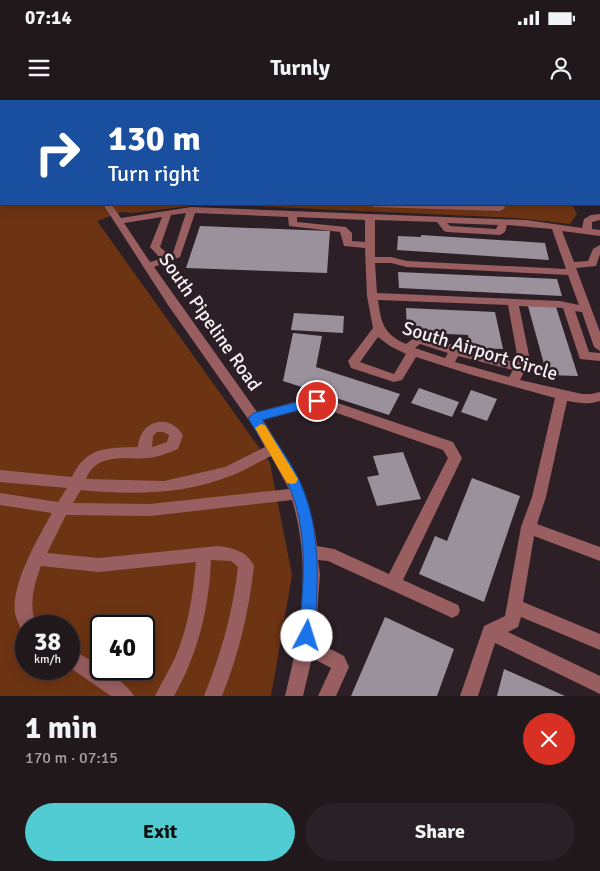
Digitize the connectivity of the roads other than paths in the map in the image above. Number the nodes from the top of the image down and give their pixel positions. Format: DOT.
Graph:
graph roads {
  1 [pos="108,205"];
  2 [pos="375,205"];
  3 [pos="422,205"];
  4 [pos="499,205"];
  5 [pos="191,210"];
  6 [pos="168,212"];
  7 [pos="294,214"];
  8 [pos="373,216"];
  9 [pos="600,217"];
  10 [pos="118,221"];
  11 [pos="556,227"];
  12 [pos="587,231"];
  13 [pos="600,232"];
  14 [pos="371,244"];
  15 [pos="600,248"];
  16 [pos="168,260"];
  17 [pos="371,260"];
  18 [pos="148,266"];
  19 [pos="571,268"];
  20 [pos="372,296"];
  21 [pos="513,302"];
  22 [pos="568,306"];
  23 [pos="586,310"];
  24 [pos="596,326"];
  25 [pos="378,329"];
  26 [pos="600,347"];
  27 [pos="410,351"];
  28 [pos="455,351"];
  29 [pos="600,357"];
  30 [pos="448,363"];
  31 [pos="520,368"];
  32 [pos="513,382"];
  33 [pos="562,395"];
  34 [pos="600,396"];
  35 [pos="254,418"];
  36 [pos="273,448"];
  37 [pos="145,451"];
  38 [pos="0,476"];
  39 [pos="77,483"];
  40 [pos="298,494"];
  41 [pos="0,498"];
  42 [pos="62,509"];
  43 [pos="528,527"];
  44 [pos="310,552"];
  45 [pos="204,554"];
  46 [pos="600,554"];
  47 [pos="37,559"];
  48 [pos="393,583"];
  49 [pos="514,606"];
  50 [pos="452,610"];
  51 [pos="24,615"];
  52 [pos="490,632"];
  53 [pos="600,642"];
  54 [pos="306,646"];
  55 [pos="80,664"];
  56 [pos="600,684"];
  57 [pos="126,696"];
  58 [pos="164,696"];
  59 [pos="213,696"];
  60 [pos="294,696"];
  61 [pos="327,696"];
  62 [pos="469,696"];
  1 -- 10 [label="street, South Pipeline Road"];
  2 -- 8 [label="street, South Airport Circle"];
  3 -- 4 [label="street"];
  5 -- 6 [label="street"];
  5 -- 7 [label="street"];
  5 -- 16 [label="street"];
  6 -- 10 [label="street"];
  6 -- 16 [label="street"];
  7 -- 8 [label="street"];
  7 -- 14 [label="street"];
  8 -- 11 [label="street"];
  8 -- 14 [label="street, South Airport Circle"];
  9 -- 12 [label="street"];
  10 -- 18 [label="street, South Pipeline Road"];
  11 -- 12 [label="street"];
  11 -- 19 [label="street"];
  12 -- 13 [label="street"];
  14 -- 17 [label="street, South Airport Circle"];
  15 -- 19 [label="street"];
  16 -- 18 [label="street"];
  17 -- 19 [label="street"];
  17 -- 20 [label="street, South Airport Circle"];
  18 -- 35 [label="street, South Pipeline Road"];
  19 -- 23 [label="street"];
  20 -- 21 [label="street"];
  20 -- 25 [label="street, South Airport Circle"];
  21 -- 22 [label="street"];
  21 -- 31 [label="street"];
  22 -- 23 [label="street"];
  22 -- 29 [label="street"];
  23 -- 24 [label="street"];
  24 -- 26 [label="street"];
  25 -- 27 [label="street, South Airport Circle"];
  25 -- 27 [label="street"];
  27 -- 28 [label="street"];
  27 -- 30 [label="street, South Airport Circle"];
  28 -- 30 [label="street"];
  28 -- 31 [label="street"];
  30 -- 32 [label="street, South Airport Circle"];
  31 -- 32 [label="street"];
  32 -- 33 [label="street, South Airport Circle"];
  33 -- 34 [label="street, South Airport Circle"];
  33 -- 43 [label="street"];
  35 -- 36 [label="street, South Pipeline Road"];
  35 -- 48 [label="street"];
  36 -- 39 [label="street"];
  36 -- 40 [label="street, South Pipeline Road"];
  37 -- 39 [label="street"];
  38 -- 39 [label="street"];
  39 -- 42 [label="street"];
  40 -- 42 [label="street"];
  40 -- 44 [label="street, South Pipeline Road"];
  41 -- 42 [label="street"];
  42 -- 47 [label="street"];
  43 -- 46 [label="street"];
  43 -- 49 [label="street"];
  44 -- 48 [label="street"];
  44 -- 54 [label="street, South Pipeline Road"];
  45 -- 47 [label="street"];
  45 -- 58 [label="street"];
  45 -- 59 [label="street"];
  47 -- 51 [label="street"];
  48 -- 50 [label="street"];
  49 -- 52 [label="street"];
  49 -- 53 [label="street"];
  52 -- 56 [label="street"];
  52 -- 62 [label="street"];
  54 -- 60 [label="street, South Pipeline Road"];
  54 -- 61 [label="street"];
  55 -- 57 [label="street"];
}
